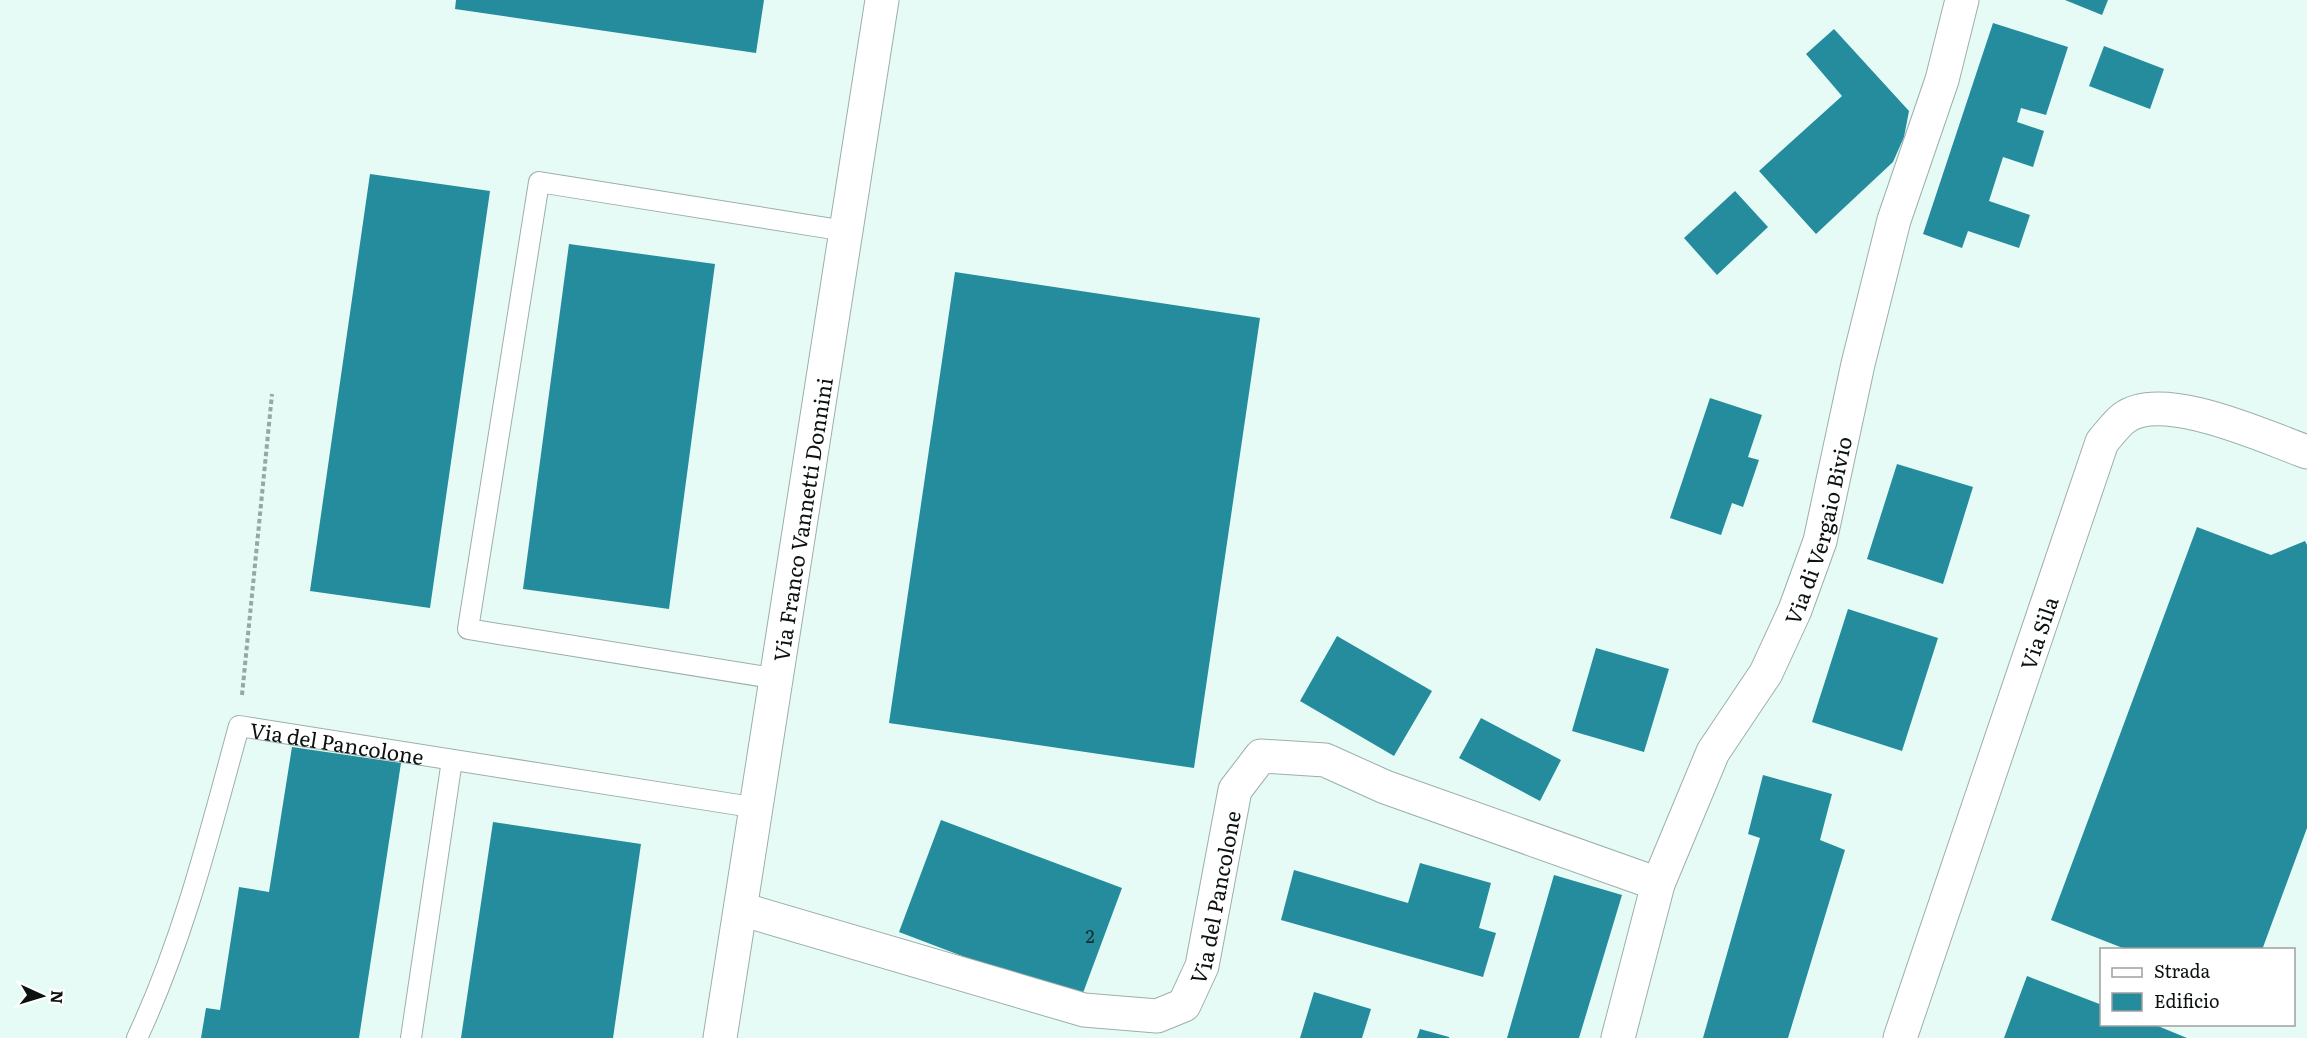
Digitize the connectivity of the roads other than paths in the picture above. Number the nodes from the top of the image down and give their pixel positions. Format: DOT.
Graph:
graph roads {
  1 [pos="882,0"];
  2 [pos="1962,0"];
  3 [pos="846,231"];
  4 [pos="2307,452"];
  5 [pos="778,679"];
  6 [pos="452,760"];
  7 [pos="758,808"];
  8 [pos="1658,884"];
  9 [pos="741,909"];
  10 [pos="137,1038"];
  11 [pos="411,1038"];
  12 [pos="720,1038"];
  13 [pos="1618,1038"];
  14 [pos="1900,1038"];
  1 -- 3 [label="street, Via Franco Vannetti Donnini"];
  2 -- 8 [label="street, Via di Vergaio Bivio"];
  3 -- 5 [label="street, Via Franco Vannetti Donnini"];
  3 -- 5 [label="lane"];
  4 -- 14 [label="street, Via Sila"];
  5 -- 7 [label="street, Via Franco Vannetti Donnini"];
  6 -- 7 [label="lane, Via del Pancolone"];
  6 -- 10 [label="lane, Via del Pancolone"];
  6 -- 11 [label="lane"];
  7 -- 9 [label="street, Via Franco Vannetti Donnini"];
  8 -- 9 [label="street, Via del Pancolone"];
  8 -- 13 [label="street, Via di Vergaio Bivio"];
  9 -- 12 [label="street, Via Franco Vannetti Donnini"];
}
